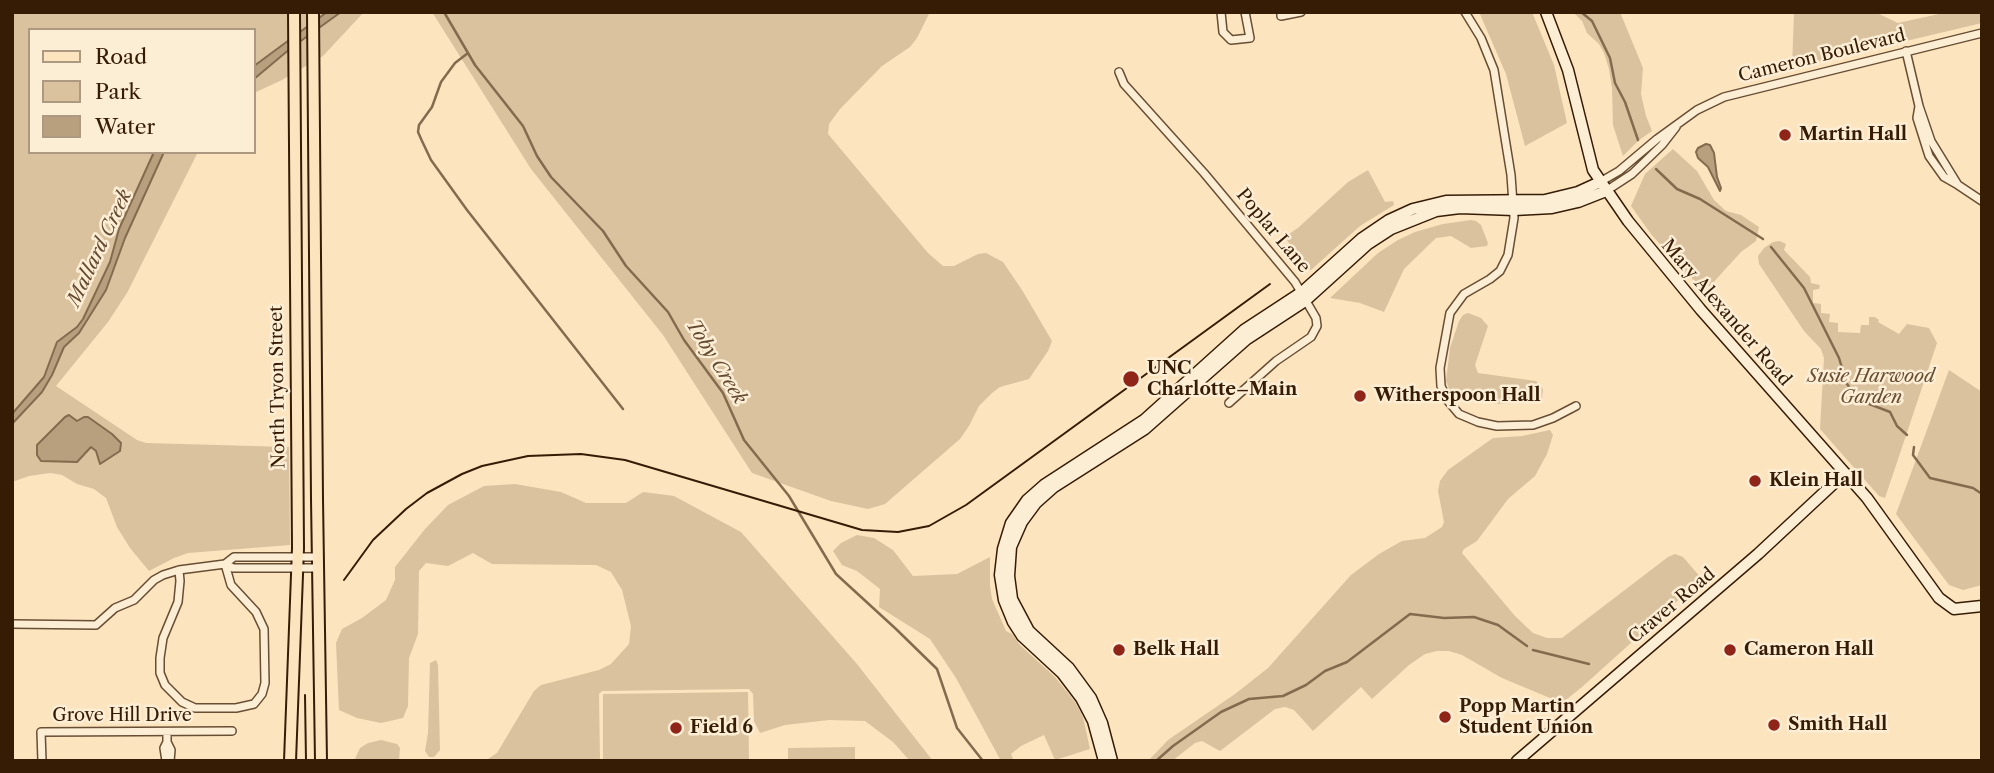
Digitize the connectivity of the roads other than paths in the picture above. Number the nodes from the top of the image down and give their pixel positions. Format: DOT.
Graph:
graph roads {
  1 [pos="294,12"];
  2 [pos="313,12"];
  3 [pos="1221,12"];
  4 [pos="1245,12"];
  5 [pos="1281,12"];
  6 [pos="1301,12"];
  7 [pos="1465,12"];
  8 [pos="1546,12"];
  9 [pos="1982,33"];
  10 [pos="1906,51"];
  11 [pos="1119,72"];
  12 [pos="1603,186"];
  13 [pos="1982,201"];
  14 [pos="1513,205"];
  15 [pos="1304,296"];
  16 [pos="1228,403"];
  17 [pos="1576,405"];
  18 [pos="1133,433"];
  19 [pos="1845,473"];
  20 [pos="297,562"];
  21 [pos="317,562"];
  22 [pos="225,564"];
  23 [pos="179,570"];
  24 [pos="1982,606"];
  25 [pos="12,624"];
  26 [pos="232,731"];
  27 [pos="167,732"];
  28 [pos="42,761"];
  29 [pos="168,761"];
  30 [pos="290,761"];
  31 [pos="321,761"];
  32 [pos="1104,761"];
  33 [pos="1112,761"];
  34 [pos="1517,761"];
  1 -- 20 [label="main road, North Tryon Street"];
  2 -- 21 [label="main road, North Tryon Street"];
  3 -- 4 [label="street"];
  5 -- 6 [label="street"];
  7 -- 14 [label="street"];
  8 -- 12 [label="street, Mary Alexander Road"];
  9 -- 10 [label="street, Cameron Boulevard"];
  10 -- 12 [label="street, Cameron Boulevard"];
  10 -- 13 [label="street"];
  11 -- 15 [label="street, Poplar Lane"];
  12 -- 14 [label="street, Cameron Boulevard"];
  12 -- 19 [label="street, Mary Alexander Road"];
  14 -- 15 [label="street, Cameron Boulevard"];
  14 -- 17 [label="street"];
  15 -- 16 [label="street, Poplar Lane"];
  15 -- 18 [label="street, Cameron Boulevard"];
  18 -- 32 [label="street, Cameron Boulevard"];
  18 -- 33 [label="street, Cameron Boulevard"];
  19 -- 24 [label="street, Mary Alexander Road"];
  19 -- 34 [label="street, Craver Road"];
  20 -- 21 [label="street"];
  20 -- 22 [label="street"];
  20 -- 30 [label="main road, North Tryon Street"];
  21 -- 31 [label="main road, North Tryon Street"];
  22 -- 23 [label="street"];
  22 -- 23 [label="street"];
  23 -- 25 [label="street"];
  26 -- 27 [label="street, Grove Hill Drive"];
  27 -- 28 [label="street, Grove Hill Drive"];
  27 -- 29 [label="street"];
}
